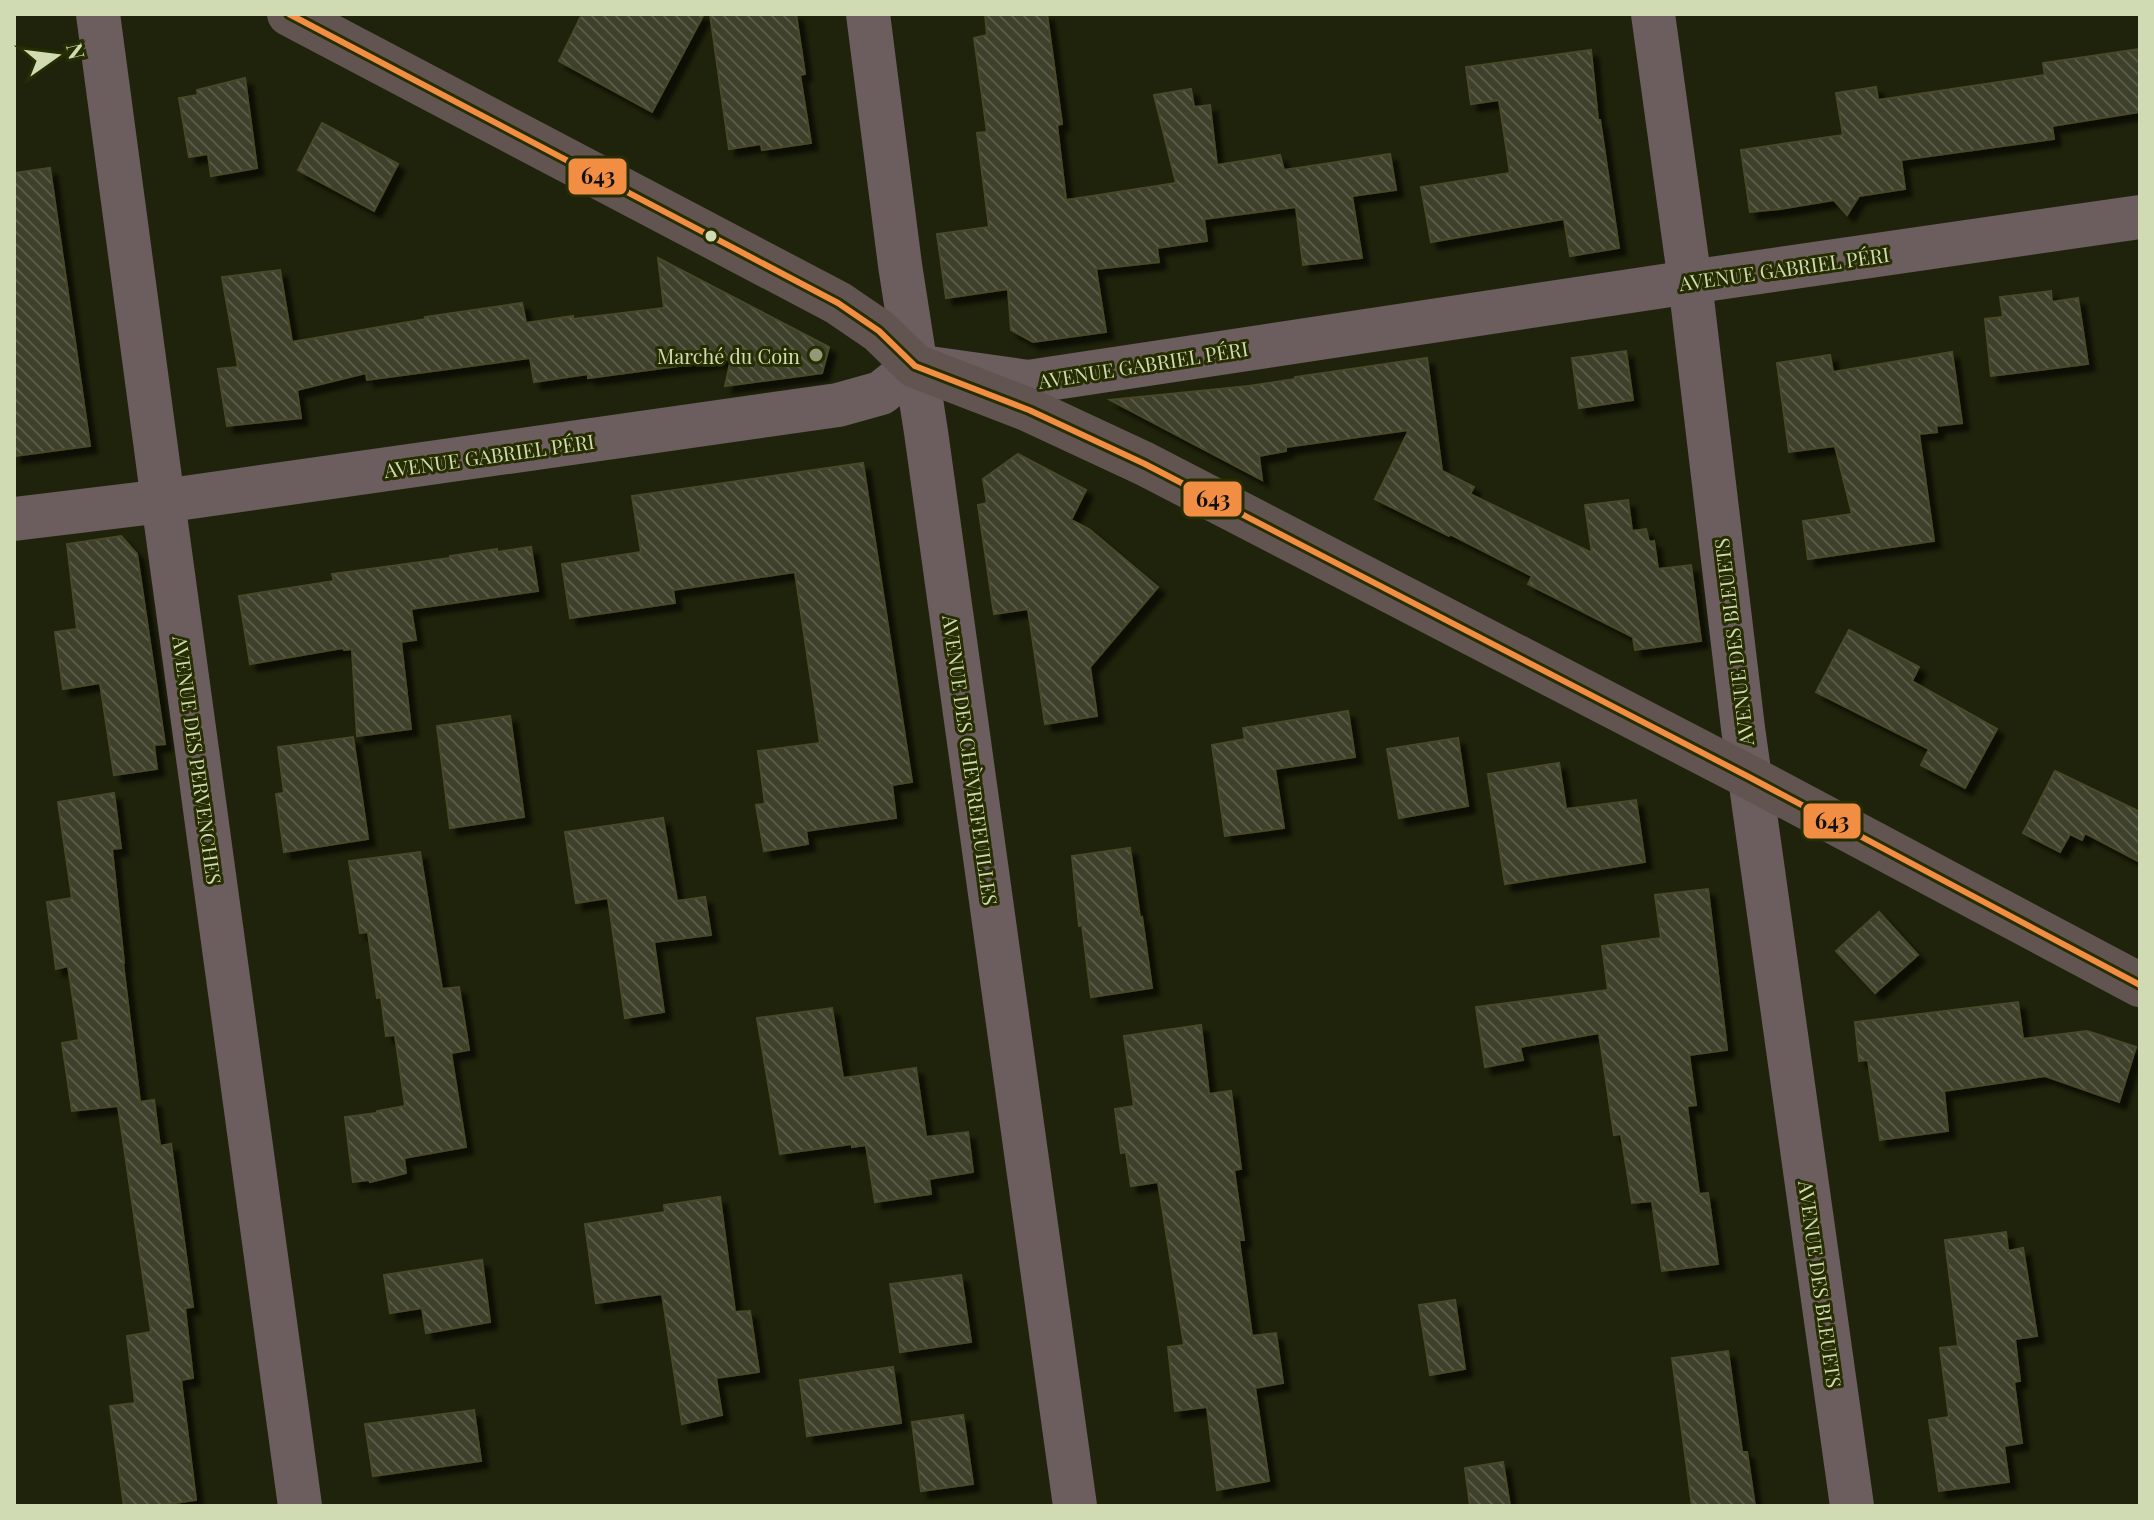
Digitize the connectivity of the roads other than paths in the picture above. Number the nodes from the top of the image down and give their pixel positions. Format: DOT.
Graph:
graph roads {
  1 [pos="98,14"];
  2 [pos="289,14"];
  3 [pos="868,14"];
  4 [pos="1653,14"];
  5 [pos="2140,217"];
  6 [pos="1690,282"];
  7 [pos="915,366"];
  8 [pos="163,501"];
  9 [pos="14,519"];
  10 [pos="1749,777"];
  11 [pos="2140,985"];
  12 [pos="300,1506"];
  13 [pos="1075,1506"];
  14 [pos="1852,1506"];
  1 -- 8 [label="street, AVENUE DES PERVENCHES"];
  2 -- 7 [label="street"];
  3 -- 7 [label="street, AVENUE DES CHÈVREFEUILLES"];
  4 -- 6 [label="street, AVENUE DES BLEUETS"];
  5 -- 6 [label="street, AVENUE GABRIEL PÉRI"];
  6 -- 7 [label="street, AVENUE GABRIEL PÉRI"];
  6 -- 10 [label="street, AVENUE DES BLEUETS"];
  7 -- 8 [label="street, AVENUE GABRIEL PÉRI"];
  7 -- 10 [label="street"];
  7 -- 13 [label="street, AVENUE DES CHÈVREFEUILLES"];
  8 -- 9 [label="street, AVENUE GABRIEL PÉRI"];
  8 -- 12 [label="street, AVENUE DES PERVENCHES"];
  10 -- 11 [label="street"];
  10 -- 14 [label="street, AVENUE DES BLEUETS"];
}
